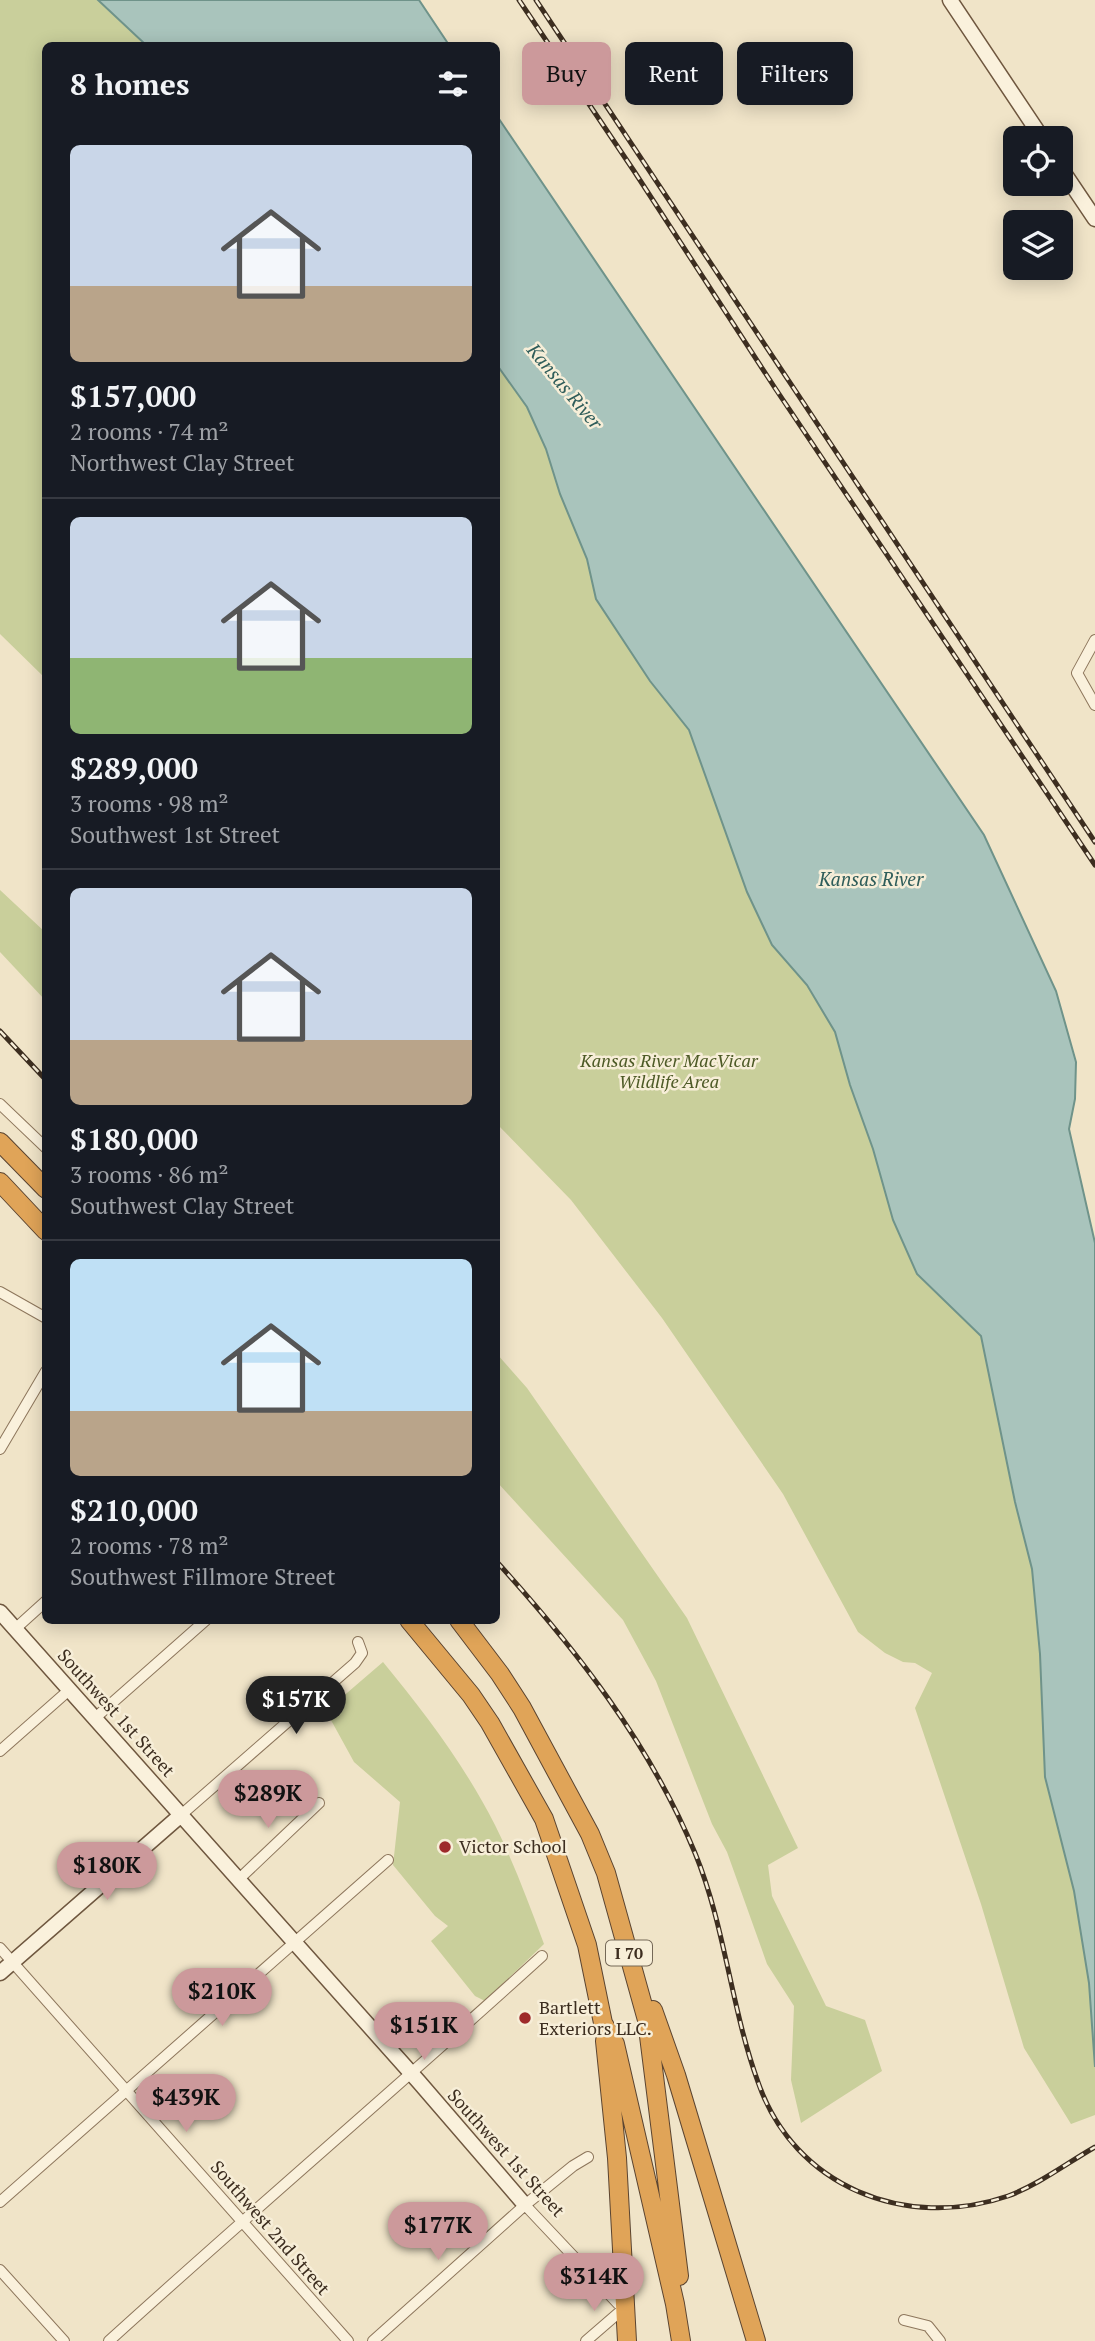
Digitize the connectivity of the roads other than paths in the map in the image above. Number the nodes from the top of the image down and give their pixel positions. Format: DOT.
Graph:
graph roads {
  1 [pos="950,0"];
  2 [pos="1033,126"];
  3 [pos="1073,186"];
  4 [pos="1095,219"];
  5 [pos="1095,640"];
  6 [pos="1095,705"];
  7 [pos="0,1104"];
  8 [pos="0,1142"];
  9 [pos="42,1144"];
  10 [pos="0,1182"];
  11 [pos="42,1185"];
  12 [pos="42,1227"];
  13 [pos="0,1292"];
  14 [pos="42,1316"];
  15 [pos="42,1378"];
  16 [pos="0,1449"];
  17 [pos="42,1605"];
  18 [pos="0,1612"];
  19 [pos="201,1624"];
  20 [pos="413,1624"];
  21 [pos="462,1624"];
  22 [pos="15,1629"];
  23 [pos="358,1642"];
  24 [pos="68,1690"];
  25 [pos="95,1718"];
  26 [pos="0,1751"];
  27 [pos="319,1803"];
  28 [pos="181,1815"];
  29 [pos="388,1860"];
  30 [pos="238,1880"];
  31 [pos="617,1909"];
  32 [pos="295,1943"];
  33 [pos="0,1948"];
  34 [pos="542,1956"];
  35 [pos="12,1962"];
  36 [pos="0,1973"];
  37 [pos="603,2023"];
  38 [pos="411,2074"];
  39 [pos="127,2089"];
  40 [pos="588,2157"];
  41 [pos="0,2202"];
  42 [pos="524,2205"];
  43 [pos="241,2221"];
  44 [pos="0,2270"];
  45 [pos="679,2303"];
  46 [pos="904,2320"];
  47 [pos="64,2341"];
  48 [pos="109,2341"];
  49 [pos="348,2341"];
  50 [pos="373,2341"];
  51 [pos="586,2341"];
  52 [pos="627,2341"];
  53 [pos="681,2341"];
  54 [pos="690,2341"];
  55 [pos="756,2341"];
  56 [pos="940,2341"];
  1 -- 2 [label="street"];
  3 -- 4 [label="street"];
  5 -- 6 [label="street"];
  7 -- 9 [label="street"];
  8 -- 11 [label="highway"];
  10 -- 12 [label="highway"];
  13 -- 14 [label="street"];
  15 -- 16 [label="street"];
  17 -- 22 [label="street"];
  18 -- 22 [label="street, Southwest 1st Street"];
  19 -- 25 [label="street"];
  20 -- 37 [label="highway, I 70"];
  21 -- 31 [label="highway, I 70"];
  22 -- 24 [label="street, Southwest 1st Street"];
  23 -- 28 [label="street"];
  24 -- 25 [label="street, Southwest 1st Street"];
  24 -- 26 [label="street"];
  25 -- 28 [label="street, Southwest 1st Street"];
  27 -- 30 [label="street"];
  28 -- 30 [label="street, Southwest 1st Street"];
  28 -- 35 [label="street"];
  29 -- 32 [label="street"];
  30 -- 32 [label="street, Southwest 1st Street"];
  31 -- 45 [label="highway, I 70"];
  31 -- 55 [label="highway"];
  32 -- 38 [label="street, Southwest 1st Street"];
  32 -- 39 [label="street"];
  33 -- 35 [label="street, Southwest 2nd Street"];
  34 -- 38 [label="street"];
  35 -- 36 [label="street"];
  35 -- 39 [label="street, Southwest 2nd Street"];
  37 -- 45 [label="highway, I 70"];
  37 -- 52 [label="highway"];
  38 -- 42 [label="street, Southwest 1st Street"];
  38 -- 43 [label="street"];
  39 -- 41 [label="street"];
  39 -- 43 [label="street, Southwest 2nd Street"];
  40 -- 42 [label="street"];
  42 -- 50 [label="street"];
  42 -- 51 [label="street, Southwest 1st Street"];
  43 -- 48 [label="street"];
  43 -- 49 [label="street, Southwest 2nd Street"];
  44 -- 47 [label="street"];
  45 -- 53 [label="highway, I 70"];
  45 -- 54 [label="highway, I 70"];
  46 -- 56 [label="street"];
}
